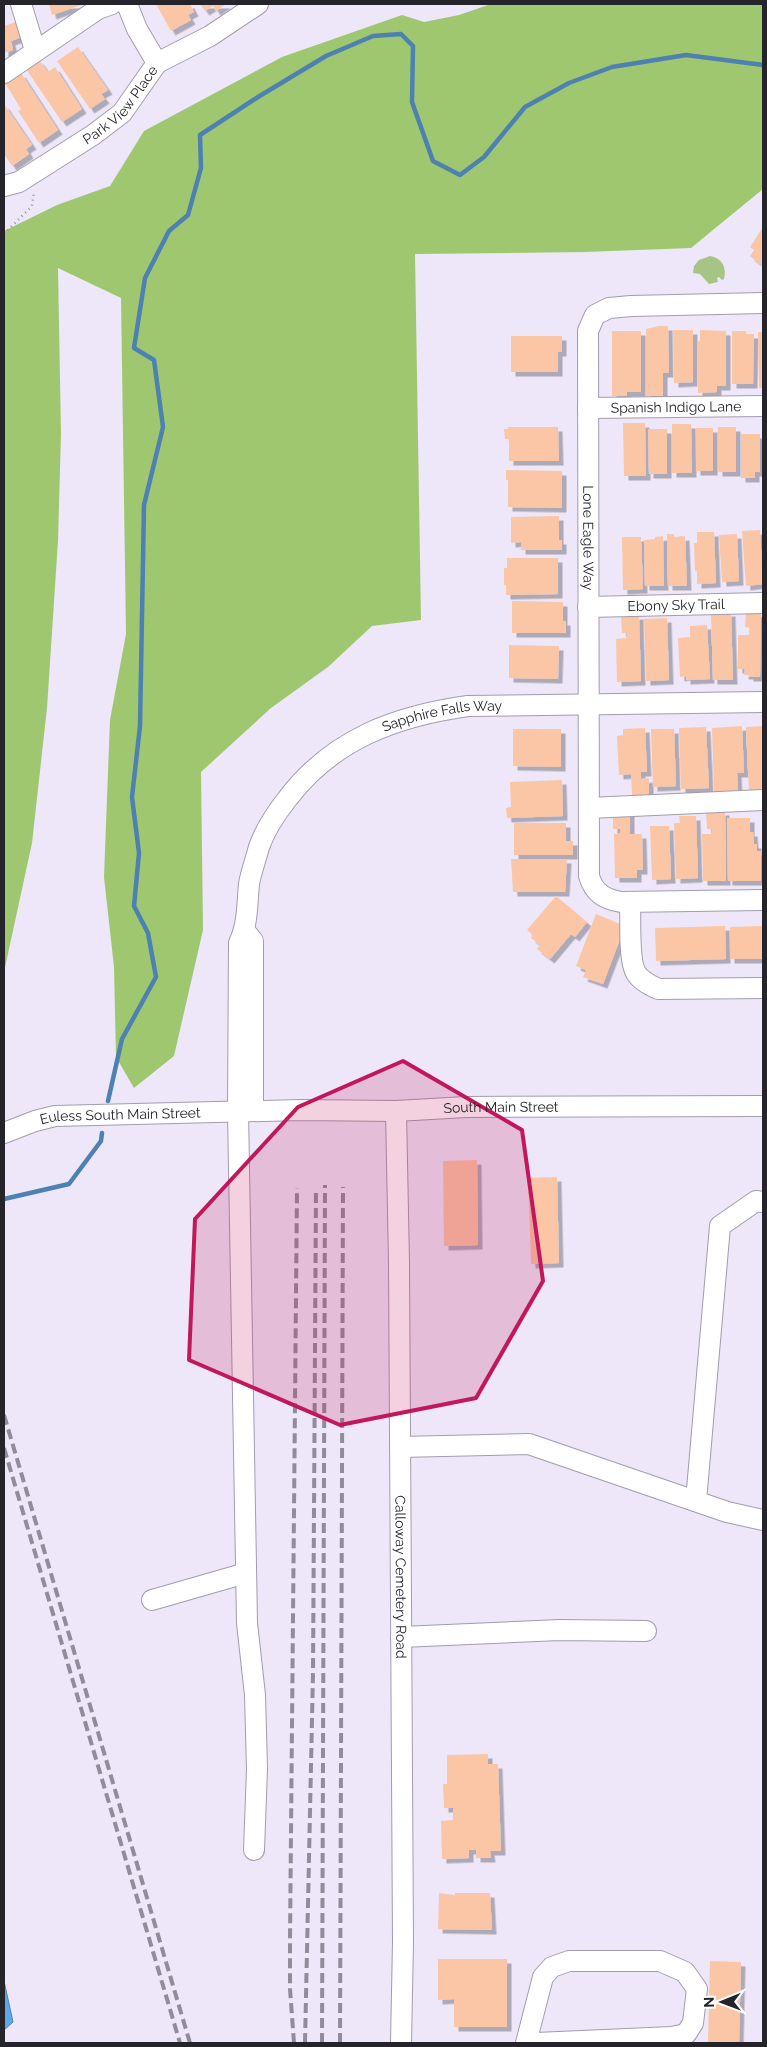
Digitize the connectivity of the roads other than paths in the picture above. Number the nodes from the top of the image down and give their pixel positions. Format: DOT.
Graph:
graph roads {
  1 [pos="21,4"];
  2 [pos="112,4"];
  3 [pos="127,4"];
  4 [pos="258,4"];
  5 [pos="35,50"];
  6 [pos="157,63"];
  7 [pos="4,73"];
  8 [pos="4,186"];
  9 [pos="763,303"];
  10 [pos="763,406"];
  11 [pos="588,408"];
  12 [pos="763,603"];
  13 [pos="588,607"];
  14 [pos="763,702"];
  15 [pos="588,705"];
  16 [pos="763,800"];
  17 [pos="589,808"];
  18 [pos="763,900"];
  19 [pos="630,902"];
  20 [pos="763,988"];
  21 [pos="763,1106"];
  22 [pos="245,1111"];
  23 [pos="396,1111"];
  24 [pos="4,1133"];
  25 [pos="763,1202"];
  26 [pos="400,1447"];
  27 [pos="696,1501"];
  28 [pos="763,1520"];
  29 [pos="246,1573"];
  30 [pos="152,1600"];
  31 [pos="646,1631"];
  32 [pos="401,1637"];
  33 [pos="254,1850"];
  34 [pos="401,2043"];
  35 [pos="526,2043"];
  36 [pos="536,2043"];
  1 -- 5 [label="street"];
  2 -- 5 [label="street"];
  3 -- 6 [label="street"];
  4 -- 6 [label="street, Park View Place"];
  5 -- 7 [label="street"];
  6 -- 8 [label="street, Park View Place"];
  9 -- 11 [label="street, Lone Eagle Way"];
  10 -- 11 [label="street, Spanish Indigo Lane"];
  11 -- 13 [label="street, Lone Eagle Way"];
  12 -- 13 [label="street, Ebony Sky Trail"];
  13 -- 15 [label="street, Lone Eagle Way"];
  14 -- 15 [label="street, Sapphire Falls Way"];
  15 -- 17 [label="street, Lone Eagle Way"];
  15 -- 22 [label="street, Sapphire Falls Way"];
  16 -- 17 [label="street"];
  17 -- 19 [label="street, Lone Eagle Way"];
  18 -- 19 [label="street, Lone Eagle Way"];
  19 -- 20 [label="street"];
  21 -- 23 [label="street, South Main Street"];
  22 -- 23 [label="street, South Main Street"];
  22 -- 24 [label="street, Euless South Main Street"];
  22 -- 29 [label="street, Sapphire Falls Way"];
  23 -- 26 [label="street, Calloway Cemetery Road"];
  25 -- 27 [label="street"];
  26 -- 27 [label="street"];
  26 -- 32 [label="street, Calloway Cemetery Road"];
  27 -- 28 [label="street"];
  29 -- 30 [label="street"];
  29 -- 33 [label="street, Sapphire Falls Way"];
  31 -- 32 [label="street"];
  32 -- 34 [label="street, Calloway Cemetery Road"];
  35 -- 36 [label="street"];
}
